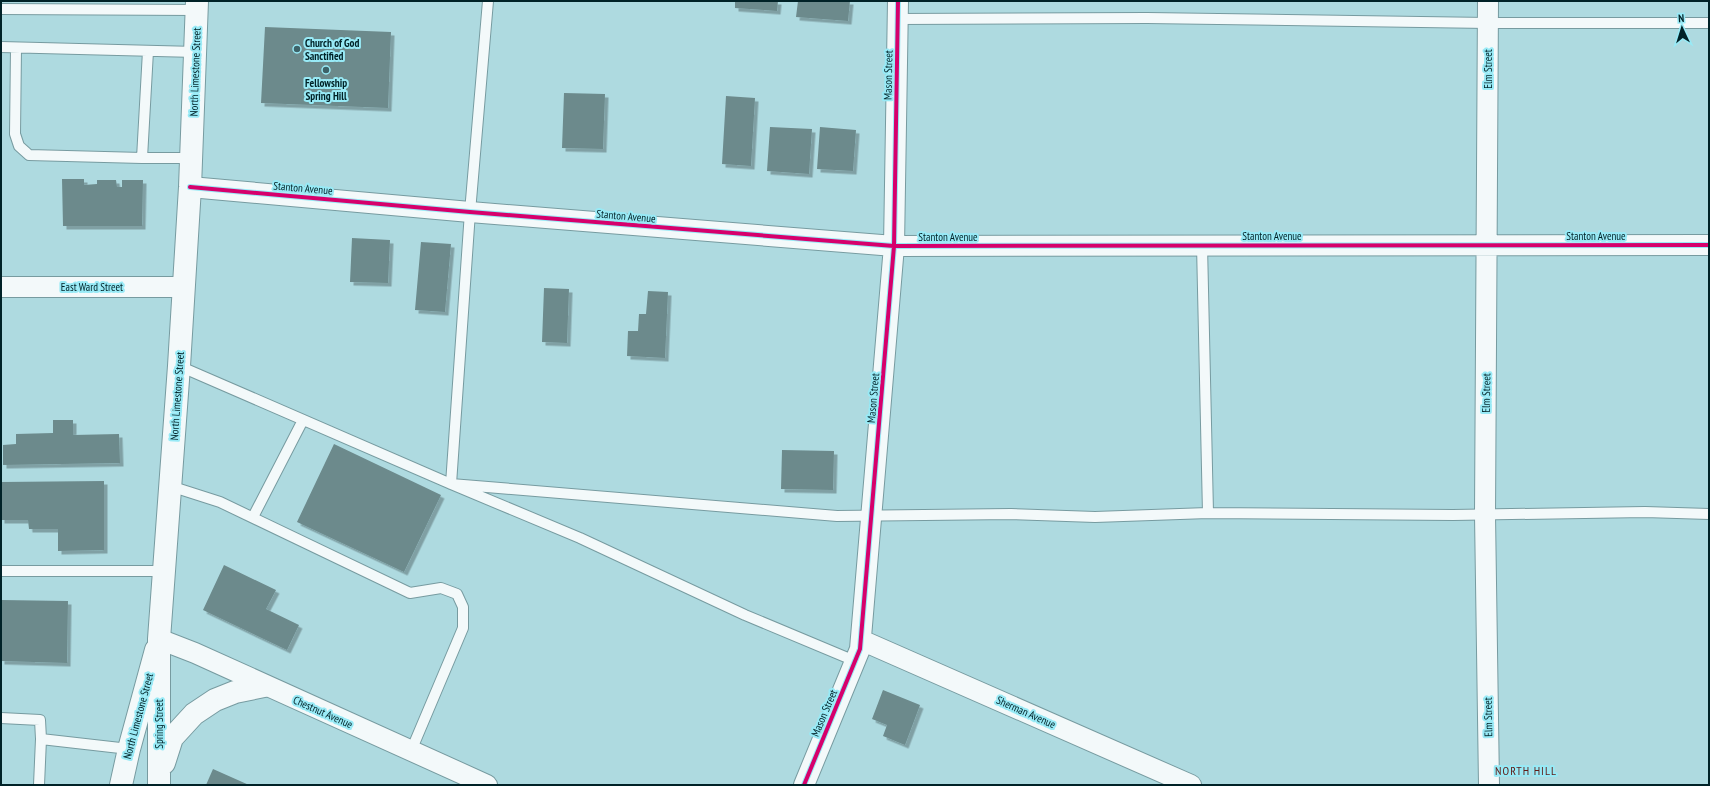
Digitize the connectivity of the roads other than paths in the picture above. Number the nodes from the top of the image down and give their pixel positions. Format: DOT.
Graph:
graph roads {
  1 [pos="488,1"];
  2 [pos="1488,1"];
  3 [pos="39,5"];
  4 [pos="197,6"];
  5 [pos="1,8"];
  6 [pos="898,10"];
  7 [pos="1488,23"];
  8 [pos="1709,23"];
  9 [pos="1,47"];
  10 [pos="16,48"];
  11 [pos="148,51"];
  12 [pos="196,52"];
  13 [pos="142,158"];
  14 [pos="191,158"];
  15 [pos="190,187"];
  16 [pos="470,212"];
  17 [pos="1202,245"];
  18 [pos="1487,245"];
  19 [pos="1709,245"];
  20 [pos="894,246"];
  21 [pos="1,287"];
  22 [pos="184,287"];
  23 [pos="179,366"];
  24 [pos="303,420"];
  25 [pos="451,484"];
  26 [pos="170,486"];
  27 [pos="1208,513"];
  28 [pos="1709,514"];
  29 [pos="1485,515"];
  30 [pos="872,516"];
  31 [pos="253,517"];
  32 [pos="164,571"];
  33 [pos="1,572"];
  34 [pos="159,639"];
  35 [pos="862,640"];
  36 [pos="855,661"];
  37 [pos="264,686"];
  38 [pos="1,718"];
  39 [pos="41,739"];
  40 [pos="129,749"];
  41 [pos="411,751"];
  42 [pos="159,782"];
  43 [pos="39,785"];
  44 [pos="121,785"];
  45 [pos="488,785"];
  46 [pos="804,785"];
  47 [pos="1191,785"];
  48 [pos="1488,785"];
  1 -- 16 [label="lane"];
  2 -- 7 [label="street, Elm Street"];
  3 -- 4 [label="lane"];
  3 -- 5 [label="lane"];
  4 -- 12 [label="main road, North Limestone Street"];
  6 -- 7 [label="lane"];
  6 -- 20 [label="street, Mason Street"];
  7 -- 8 [label="lane"];
  7 -- 18 [label="street, Elm Street"];
  9 -- 10 [label="lane"];
  10 -- 11 [label="lane"];
  10 -- 13 [label="lane"];
  11 -- 12 [label="lane"];
  11 -- 13 [label="lane"];
  12 -- 14 [label="main road, North Limestone Street"];
  13 -- 14 [label="lane"];
  14 -- 15 [label="main road, North Limestone Street"];
  15 -- 16 [label="street, Stanton Avenue"];
  15 -- 22 [label="main road, North Limestone Street"];
  16 -- 20 [label="street, Stanton Avenue"];
  16 -- 25 [label="lane"];
  17 -- 18 [label="street, Stanton Avenue"];
  17 -- 20 [label="street, Stanton Avenue"];
  17 -- 27 [label="lane"];
  18 -- 19 [label="street, Stanton Avenue"];
  18 -- 29 [label="street, Elm Street"];
  20 -- 30 [label="street, Mason Street"];
  21 -- 22 [label="street, East Ward Street"];
  22 -- 23 [label="main road, North Limestone Street"];
  23 -- 24 [label="lane"];
  23 -- 26 [label="main road, North Limestone Street"];
  24 -- 25 [label="lane"];
  24 -- 31 [label="lane"];
  25 -- 30 [label="lane"];
  25 -- 36 [label="lane"];
  26 -- 31 [label="lane"];
  26 -- 32 [label="main road, North Limestone Street"];
  27 -- 29 [label="lane"];
  27 -- 30 [label="lane"];
  28 -- 29 [label="lane"];
  29 -- 48 [label="street, Elm Street"];
  30 -- 35 [label="street, Mason Street"];
  31 -- 41 [label="lane"];
  32 -- 33 [label="lane"];
  32 -- 34 [label="main road, North Limestone Street"];
  34 -- 37 [label="street, Chestnut Avenue"];
  34 -- 40 [label="main road, North Limestone Street"];
  34 -- 42 [label="main road, Spring Street"];
  35 -- 36 [label="street, Mason Street"];
  35 -- 47 [label="street, Sherman Avenue"];
  36 -- 46 [label="street, Mason Street"];
  37 -- 41 [label="street, Chestnut Avenue"];
  37 -- 42 [label="main road"];
  38 -- 39 [label="lane"];
  39 -- 40 [label="lane"];
  39 -- 43 [label="lane"];
  40 -- 44 [label="main road, North Limestone Street"];
  41 -- 45 [label="street, Chestnut Avenue"];
}
